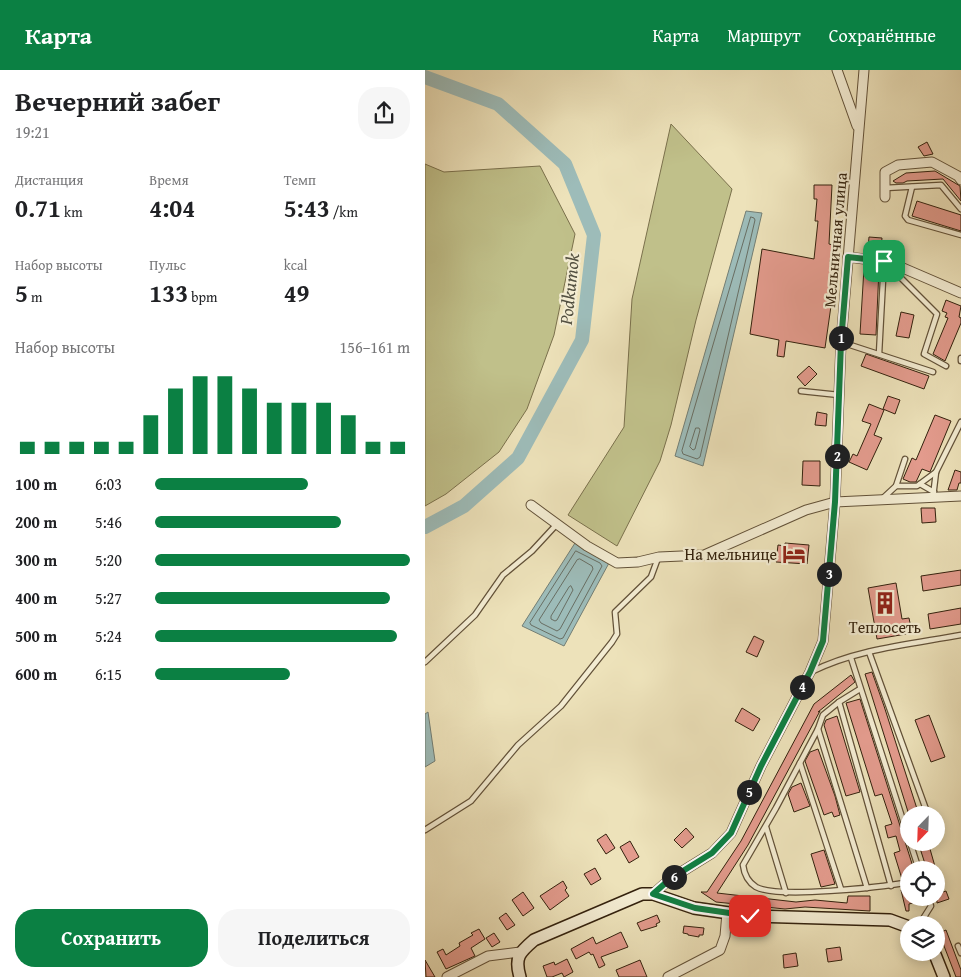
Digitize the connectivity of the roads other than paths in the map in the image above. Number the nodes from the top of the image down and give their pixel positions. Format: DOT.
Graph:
graph roads {
  1 [pos="837,70"];
  2 [pos="864,70"];
  3 [pos="859,130"];
  4 [pos="960,176"];
  5 [pos="912,187"];
  6 [pos="885,193"];
  7 [pos="961,209"];
  8 [pos="961,235"];
  9 [pos="848,257"];
  10 [pos="884,261"];
  11 [pos="961,293"];
  12 [pos="841,342"];
  13 [pos="879,354"];
  14 [pos="946,366"];
  15 [pos="933,372"];
  16 [pos="801,391"];
  17 [pos="840,395"];
  18 [pos="961,422"];
  19 [pos="905,459"];
  20 [pos="936,472"];
  21 [pos="920,484"];
  22 [pos="896,486"];
  23 [pos="933,494"];
  24 [pos="961,496"];
  25 [pos="882,499"];
  26 [pos="835,502"];
  27 [pos="531,505"];
  28 [pos="557,524"];
  29 [pos="659,557"];
  30 [pos="961,635"];
  31 [pos="869,652"];
  32 [pos="851,658"];
  33 [pos="425,662"];
  34 [pos="810,672"];
  35 [pos="860,689"];
  36 [pos="839,702"];
  37 [pos="818,728"];
  38 [pos="800,763"];
  39 [pos="926,806"];
  40 [pos="900,811"];
  41 [pos="766,827"];
  42 [pos="425,830"];
  43 [pos="900,884"];
  44 [pos="891,886"];
  45 [pos="867,888"];
  46 [pos="841,890"];
  47 [pos="786,893"];
  48 [pos="653,894"];
  49 [pos="727,913"];
  50 [pos="900,924"];
  51 [pos="958,946"];
  52 [pos="520,952"];
  53 [pos="961,953"];
  54 [pos="938,961"];
  55 [pos="518,972"];
  56 [pos="447,977"];
  57 [pos="669,977"];
  58 [pos="944,977"];
  1 -- 3 [label="street"];
  2 -- 3 [label="street, Мельничная улица"];
  3 -- 9 [label="street, Мельничная улица"];
  4 -- 6 [label="street"];
  5 -- 6 [label="lane"];
  5 -- 7 [label="lane"];
  5 -- 8 [label="lane"];
  9 -- 10 [label="street"];
  9 -- 12 [label="street, Мельничная улица"];
  10 -- 11 [label="street"];
  10 -- 13 [label="lane"];
  10 -- 14 [label="lane"];
  12 -- 13 [label="lane"];
  12 -- 17 [label="street, Мельничная улица"];
  13 -- 15 [label="lane"];
  16 -- 17 [label="lane"];
  17 -- 26 [label="street, Мельничная улица"];
  18 -- 20 [label="lane"];
  19 -- 22 [label="lane"];
  20 -- 21 [label="lane"];
  20 -- 23 [label="lane"];
  21 -- 22 [label="lane"];
  21 -- 23 [label="lane"];
  22 -- 25 [label="lane"];
  23 -- 24 [label="street"];
  23 -- 25 [label="street"];
  25 -- 26 [label="street"];
  26 -- 29 [label="street"];
  26 -- 34 [label="street, Мельничная улица"];
  27 -- 28 [label="street"];
  28 -- 29 [label="street"];
  28 -- 33 [label="lane"];
  29 -- 42 [label="lane"];
  30 -- 31 [label="lane"];
  31 -- 32 [label="lane"];
  31 -- 39 [label="lane"];
  32 -- 34 [label="lane"];
  32 -- 35 [label="lane"];
  34 -- 48 [label="street, Мельничная улица"];
  35 -- 36 [label="lane"];
  35 -- 40 [label="lane"];
  36 -- 37 [label="lane"];
  36 -- 44 [label="lane"];
  37 -- 38 [label="lane"];
  37 -- 45 [label="lane"];
  38 -- 46 [label="lane"];
  38 -- 47 [label="lane"];
  41 -- 47 [label="lane"];
  43 -- 44 [label="lane"];
  44 -- 45 [label="lane"];
  45 -- 46 [label="lane"];
  46 -- 47 [label="lane"];
  48 -- 49 [label="street"];
  48 -- 52 [label="street"];
  49 -- 50 [label="street"];
  49 -- 57 [label="street"];
  51 -- 53 [label="lane"];
  52 -- 55 [label="street"];
  52 -- 56 [label="street"];
  54 -- 58 [label="street"];
}
